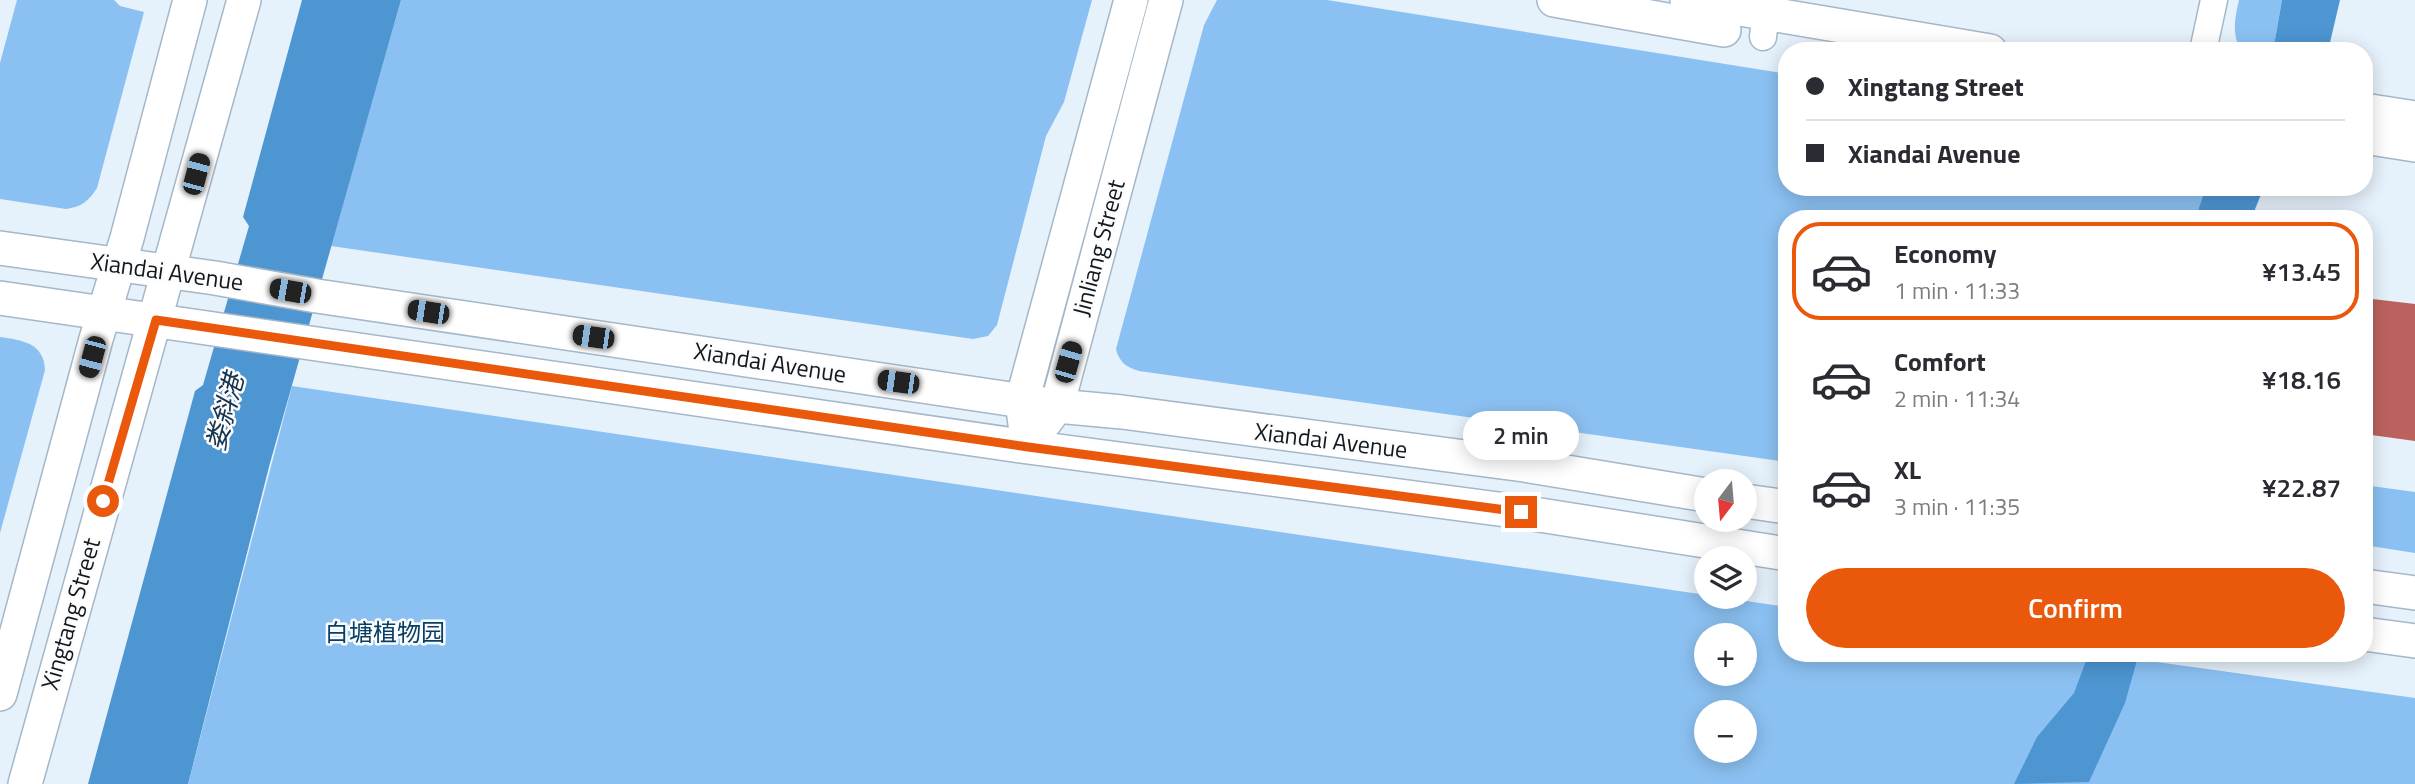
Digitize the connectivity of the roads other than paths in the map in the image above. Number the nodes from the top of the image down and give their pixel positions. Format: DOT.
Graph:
graph roads {
  1 [pos="190,0"];
  2 [pos="244,0"];
  3 [pos="1131,0"];
  4 [pos="1166,0"];
  5 [pos="1554,0"];
  6 [pos="1687,0"];
  7 [pos="2214,0"];
  8 [pos="1765,17"];
  9 [pos="1826,42"];
  10 [pos="1930,42"];
  11 [pos="2205,42"];
  12 [pos="2373,111"];
  13 [pos="2415,118"];
  14 [pos="2373,138"];
  15 [pos="2415,145"];
  16 [pos="0,248"];
  17 [pos="120,264"];
  18 [pos="168,271"];
  19 [pos="0,298"];
  20 [pos="105,313"];
  21 [pos="156,320"];
  22 [pos="1022,401"];
  23 [pos="1056,406"];
  24 [pos="1028,447"];
  25 [pos="1694,493"];
  26 [pos="1757,503"];
  27 [pos="1778,506"];
  28 [pos="1778,553"];
  29 [pos="2373,587"];
  30 [pos="2415,593"];
  31 [pos="2373,635"];
  32 [pos="2415,641"];
  33 [pos="0,694"];
  34 [pos="25,784"];
  1 -- 17 [label="main road, Xingtang Street"];
  2 -- 18 [label="main road, Xingtang Street"];
  3 -- 22 [label="main road, Jinliang Street"];
  4 -- 23 [label="main road, Jinliang Street"];
  5 -- 8 [label="main road"];
  6 -- 8 [label="main road"];
  7 -- 11 [label="street"];
  8 -- 9 [label="main road"];
  8 -- 10 [label="main road"];
  12 -- 13 [label="main road"];
  14 -- 15 [label="main road"];
  16 -- 17 [label="main road, Xiandai Avenue"];
  17 -- 18 [label="main road, Xiandai Avenue"];
  17 -- 20 [label="main road, Xingtang Street"];
  18 -- 21 [label="main road, Xingtang Street"];
  18 -- 22 [label="main road, Xiandai Avenue"];
  19 -- 20 [label="main road, Xiandai Avenue"];
  20 -- 21 [label="main road, Xiandai Avenue"];
  20 -- 33 [label="main road, Xingtang Street"];
  21 -- 24 [label="main road, Xiandai Avenue"];
  21 -- 34 [label="main road, Xingtang Street"];
  22 -- 23 [label="main road, Xiandai Avenue"];
  22 -- 24 [label="main road, Jinliang Street"];
  23 -- 24 [label="main road, Jinliang Street"];
  23 -- 25 [label="main road, Xiandai Avenue"];
  24 -- 28 [label="main road, Xiandai Avenue"];
  26 -- 27 [label="main road"];
  29 -- 30 [label="main road"];
  31 -- 32 [label="main road"];
}
